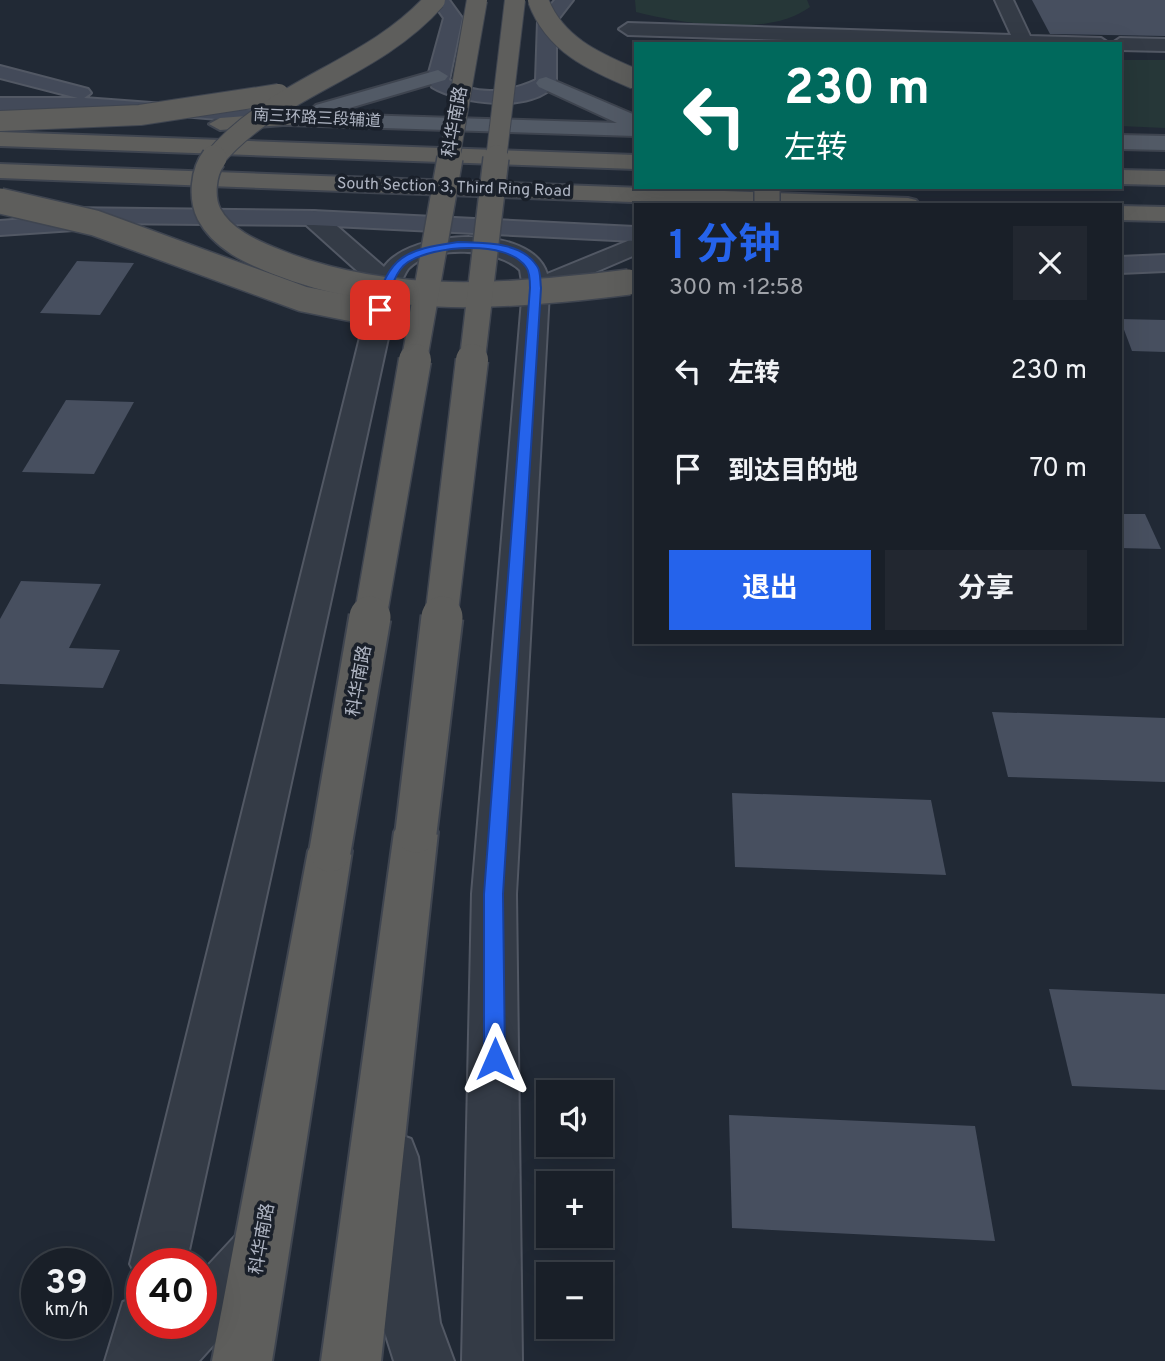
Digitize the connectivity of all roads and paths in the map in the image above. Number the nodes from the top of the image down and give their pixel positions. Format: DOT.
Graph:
graph roads {
  1 [pos="435,0"];
  2 [pos="440,0"];
  3 [pos="477,0"];
  4 [pos="514,0"];
  5 [pos="538,0"];
  6 [pos="564,0"];
  7 [pos="1004,0"];
  8 [pos="628,29"];
  9 [pos="1023,42"];
  10 [pos="1122,44"];
  11 [pos="1165,45"];
  12 [pos="0,72"];
  13 [pos="438,76"];
  14 [pos="634,79"];
  15 [pos="546,83"];
  16 [pos="308,88"];
  17 [pos="0,104"];
  18 [pos="123,105"];
  19 [pos="288,119"];
  20 [pos="634,123"];
  21 [pos="634,130"];
  22 [pos="2,133"];
  23 [pos="1122,142"];
  24 [pos="1165,143"];
  25 [pos="1122,160"];
  26 [pos="1165,161"];
  27 [pos="634,162"];
  28 [pos="0,172"];
  29 [pos="1122,177"];
  30 [pos="1165,178"];
  31 [pos="0,201"];
  32 [pos="853,203"];
  33 [pos="0,213"];
  34 [pos="1122,214"];
  35 [pos="1156,214"];
  36 [pos="148,218"];
  37 [pos="313,218"];
  38 [pos="0,228"];
  39 [pos="634,234"];
  40 [pos="1122,234"];
  41 [pos="1165,236"];
  42 [pos="634,246"];
  43 [pos="1165,263"];
  44 [pos="1122,265"];
  45 [pos="634,281"];
  46 [pos="387,284"];
  47 [pos="536,288"];
  48 [pos="634,297"];
  49 [pos="384,1091"];
  50 [pos="162,1248"];
  51 [pos="260,1251"];
  52 [pos="217,1298"];
  53 [pos="140,1339"];
  54 [pos="179,1339"];
  55 [pos="135,1361"];
  56 [pos="159,1361"];
  57 [pos="242,1361"];
  58 [pos="351,1361"];
  59 [pos="424,1361"];
  60 [pos="492,1361"];
  1 -- 16 [label="highway, bridge"];
  2 -- 13 [label="main road"];
  3 -- 51 [label="highway, 科华南路, bridge"];
  4 -- 49 [label="highway, bridge"];
  5 -- 14 [label="highway, bridge"];
  6 -- 15 [label="main road"];
  7 -- 9 [label="street"];
  8 -- 9 [label="street"];
  10 -- 11 [label="street"];
  12 -- 18 [label="main road"];
  13 -- 15 [label="main road"];
  13 -- 19 [label="main road"];
  15 -- 20 [label="main road"];
  16 -- 22 [label="highway, bridge"];
  16 -- 45 [label="highway, bridge"];
  17 -- 18 [label="main road, 南三环路三段辅道"];
  18 -- 19 [label="main road, 南三环路三段辅道"];
  19 -- 21 [label="main road, 南三环路三段辅道"];
  19 -- 22 [label="highway"];
  22 -- 27 [label="highway, South Section 3, Third Ring Road"];
  23 -- 24 [label="main road"];
  25 -- 26 [label="highway"];
  28 -- 32 [label="highway, South Section 3, Third Ring Road"];
  29 -- 30 [label="highway"];
  31 -- 48 [label="highway, bridge"];
  33 -- 36 [label="main road"];
  34 -- 35 [label="highway"];
  36 -- 37 [label="main road"];
  36 -- 38 [label="main road"];
  37 -- 39 [label="main road"];
  37 -- 46 [label="street"];
  40 -- 41 [label="highway"];
  42 -- 47 [label="street"];
  43 -- 44 [label="main road"];
  46 -- 47 [label="street"];
  46 -- 50 [label="street"];
  47 -- 60 [label="street"];
  49 -- 58 [label="highway"];
  49 -- 59 [label="street"];
  51 -- 52 [label="street"];
  51 -- 57 [label="highway, 科华南路"];
  53 -- 55 [label="street"];
  54 -- 56 [label="street"];
}
